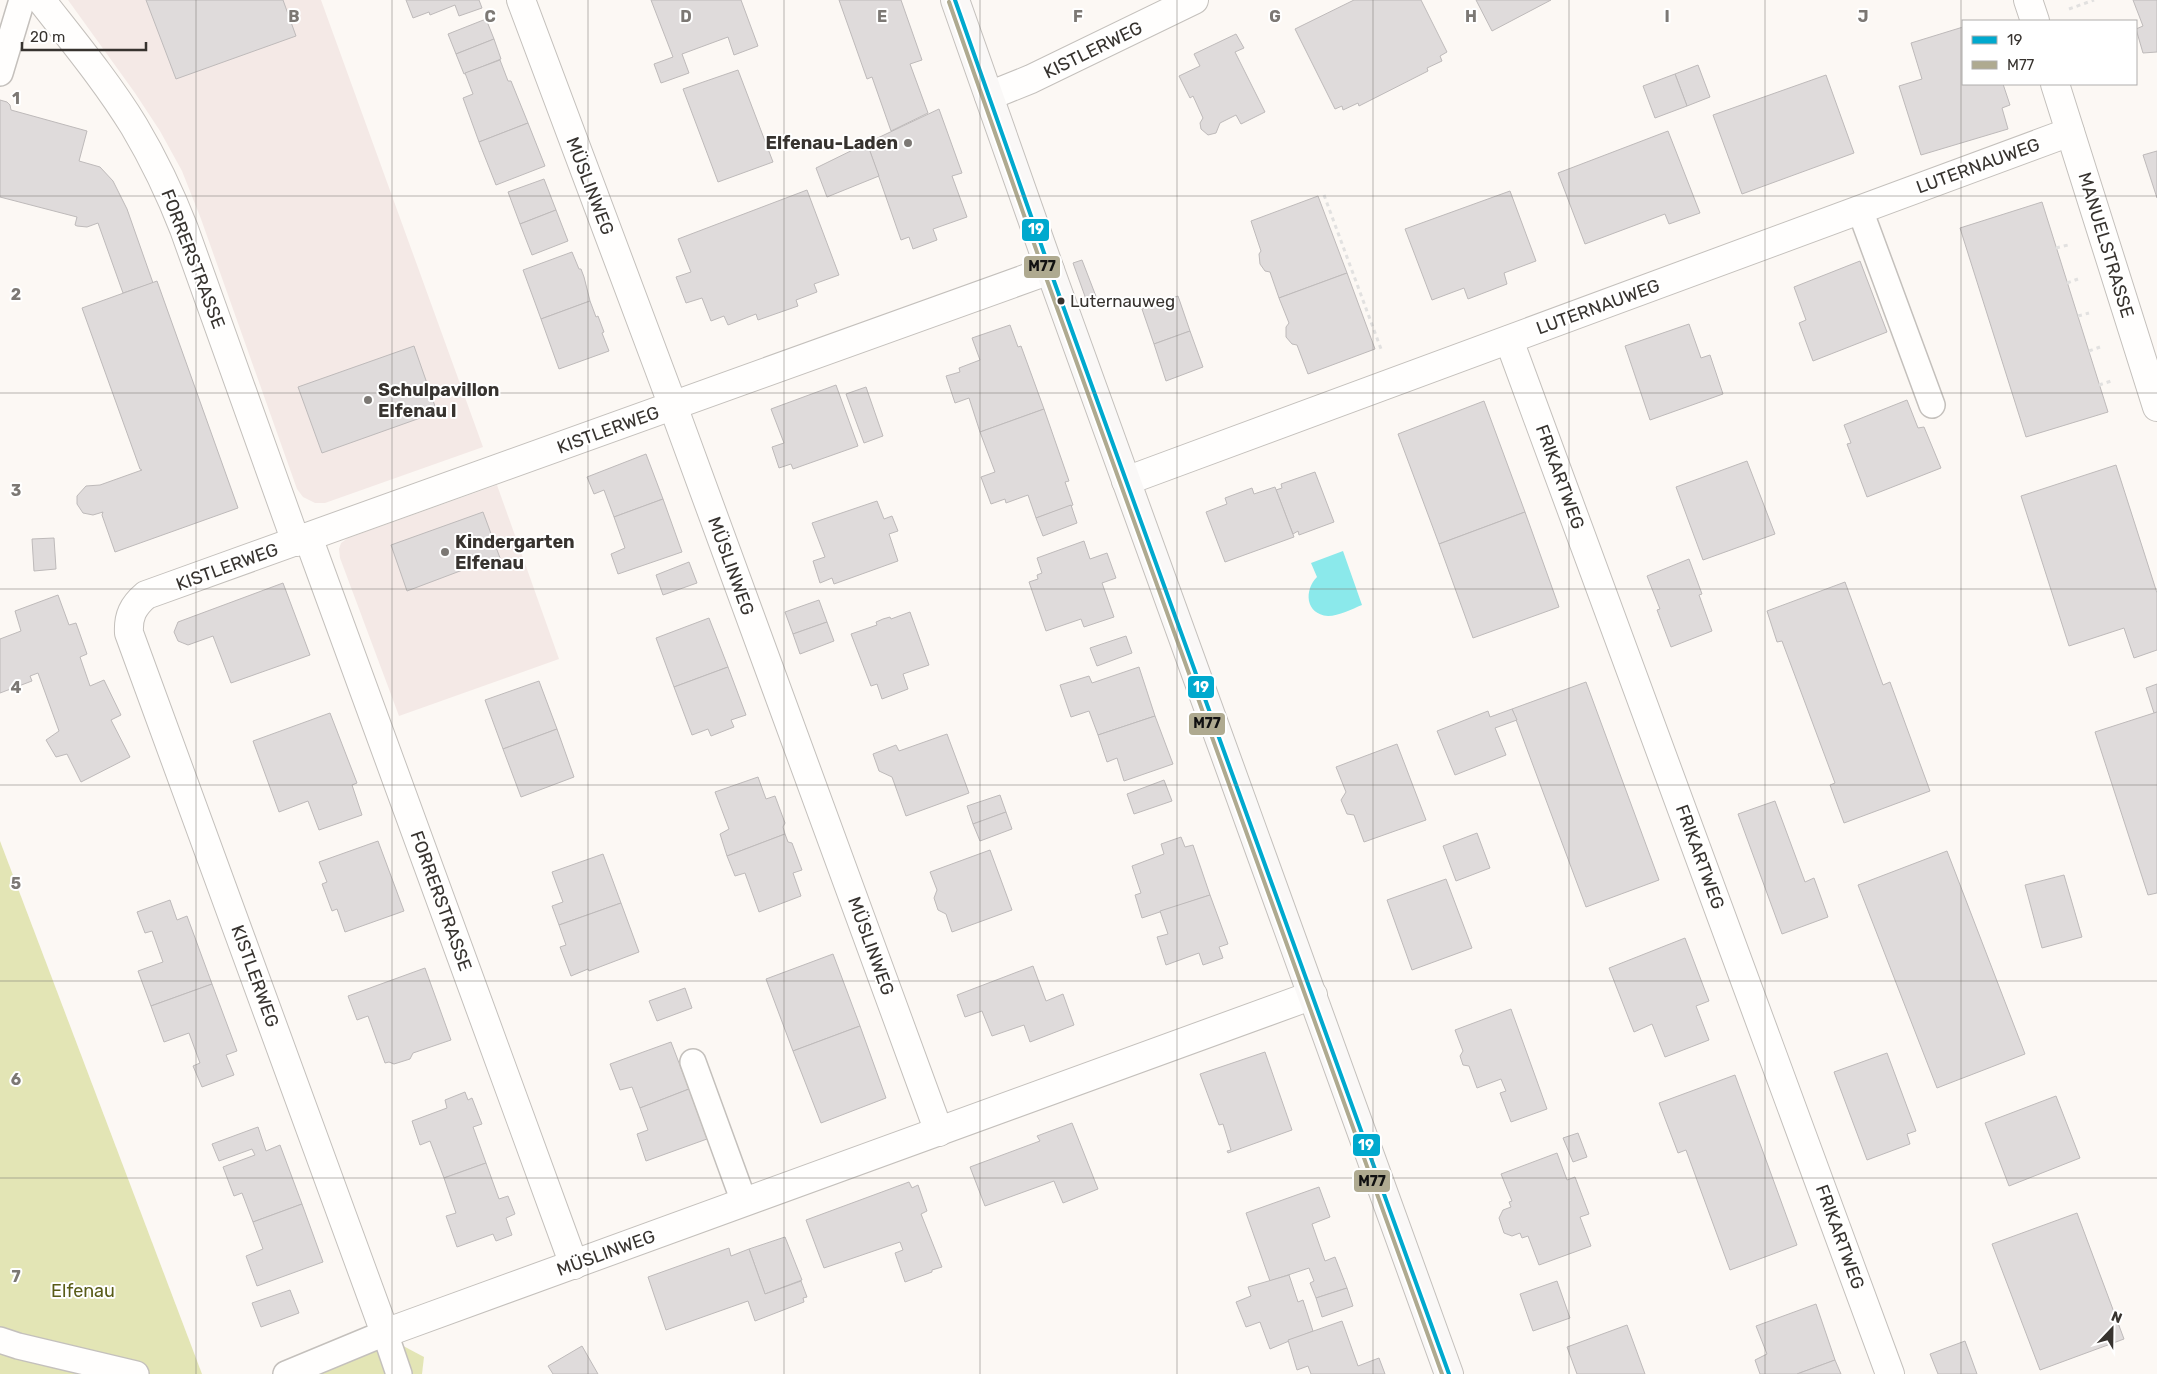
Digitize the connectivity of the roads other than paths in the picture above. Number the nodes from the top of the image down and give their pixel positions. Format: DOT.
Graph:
graph roads {
  1 [pos="22,0"];
  2 [pos="42,0"];
  3 [pos="521,0"];
  4 [pos="955,0"];
  5 [pos="1194,0"];
  6 [pos="2028,0"];
  7 [pos="2035,20"];
  8 [pos="0,72"];
  9 [pos="2055,85"];
  10 [pos="989,96"];
  11 [pos="2070,132"];
  12 [pos="1860,210"];
  13 [pos="1050,270"];
  14 [pos="1509,340"];
  15 [pos="1932,405"];
  16 [pos="673,406"];
  17 [pos="2157,406"];
  18 [pos="1126,481"];
  19 [pos="302,540"];
  20 [pos="1313,995"];
  21 [pos="693,1062"];
  22 [pos="939,1132"];
  23 [pos="744,1202"];
  24 [pos="574,1265"];
  25 [pos="385,1333"];
  26 [pos="0,1340"];
  27 [pos="136,1374"];
  28 [pos="286,1374"];
  29 [pos="398,1374"];
  30 [pos="1449,1374"];
  31 [pos="1890,1374"];
  1 -- 8 [label="lane"];
  2 -- 19 [label="street, FORRERSTRASSE"];
  3 -- 16 [label="street, MÜSLINWEG"];
  4 -- 10 [label="street"];
  5 -- 10 [label="street, KISTLERWEG"];
  6 -- 7 [label="street"];
  9 -- 11 [label="street, MANUELSTRASSE"];
  10 -- 13 [label="street"];
  11 -- 12 [label="street, LUTERNAUWEG"];
  11 -- 17 [label="street, MANUELSTRASSE"];
  12 -- 14 [label="street, LUTERNAUWEG"];
  12 -- 15 [label="lane"];
  13 -- 16 [label="street, KISTLERWEG"];
  13 -- 18 [label="street"];
  14 -- 18 [label="street, LUTERNAUWEG"];
  14 -- 31 [label="street, FRIKARTWEG"];
  16 -- 19 [label="street, KISTLERWEG"];
  16 -- 22 [label="street, MÜSLINWEG"];
  18 -- 20 [label="street"];
  19 -- 24 [label="street, FORRERSTRASSE"];
  19 -- 25 [label="street, KISTLERWEG"];
  20 -- 22 [label="street, MÜSLINWEG"];
  20 -- 30 [label="street"];
  21 -- 23 [label="lane"];
  22 -- 23 [label="street, MÜSLINWEG"];
  23 -- 24 [label="street, MÜSLINWEG"];
  24 -- 25 [label="street, MÜSLINWEG"];
  25 -- 28 [label="lane"];
  25 -- 29 [label="lane"];
  26 -- 27 [label="lane"];
}
